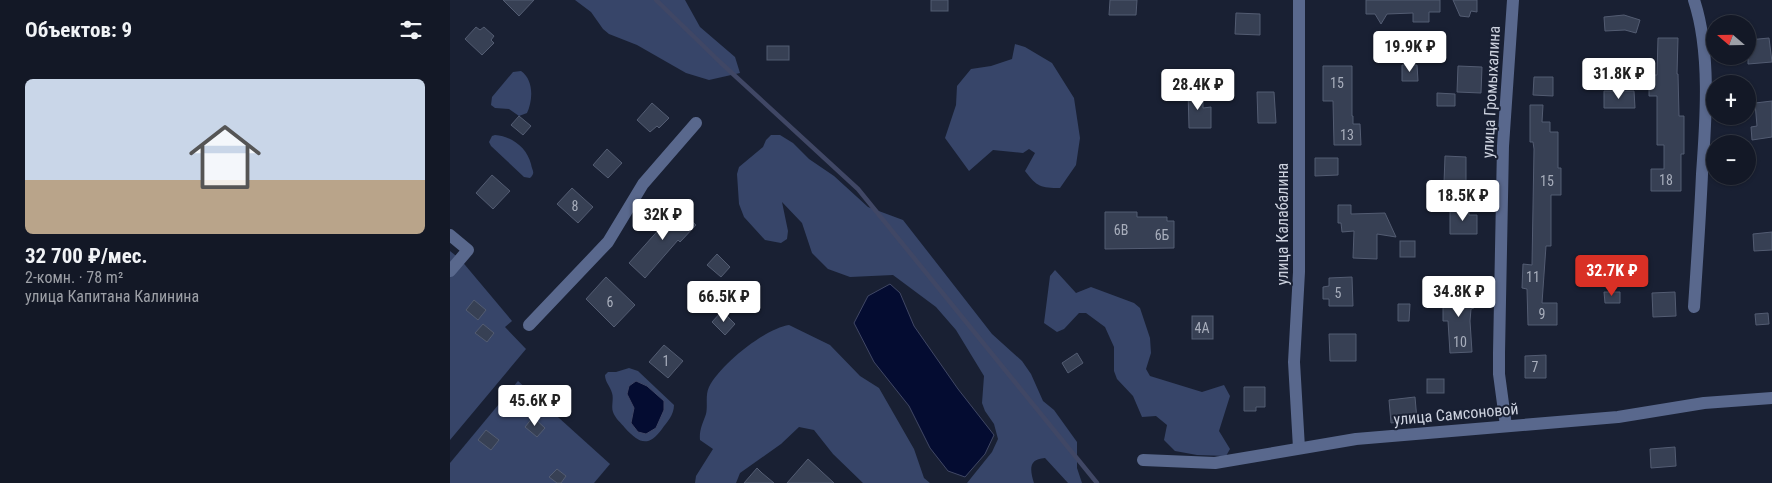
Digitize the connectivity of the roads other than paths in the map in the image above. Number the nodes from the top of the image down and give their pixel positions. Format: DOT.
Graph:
graph roads {
  1 [pos="1299,0"];
  2 [pos="1513,0"];
  3 [pos="1694,0"];
  4 [pos="696,123"];
  5 [pos="450,235"];
  6 [pos="450,271"];
  7 [pos="1694,307"];
  8 [pos="529,325"];
  9 [pos="1772,398"];
  10 [pos="1506,426"];
  11 [pos="1299,448"];
  12 [pos="1143,460"];
  1 -- 11 [label="street, улица Калабалина"];
  2 -- 10 [label="street, улица Громыхалина"];
  3 -- 7 [label="street"];
  4 -- 8 [label="street"];
  5 -- 6 [label="street"];
  9 -- 10 [label="street, улица Самсоновой"];
  10 -- 11 [label="street, улица Самсоновой"];
  11 -- 12 [label="street, улица Самсоновой"];
}
